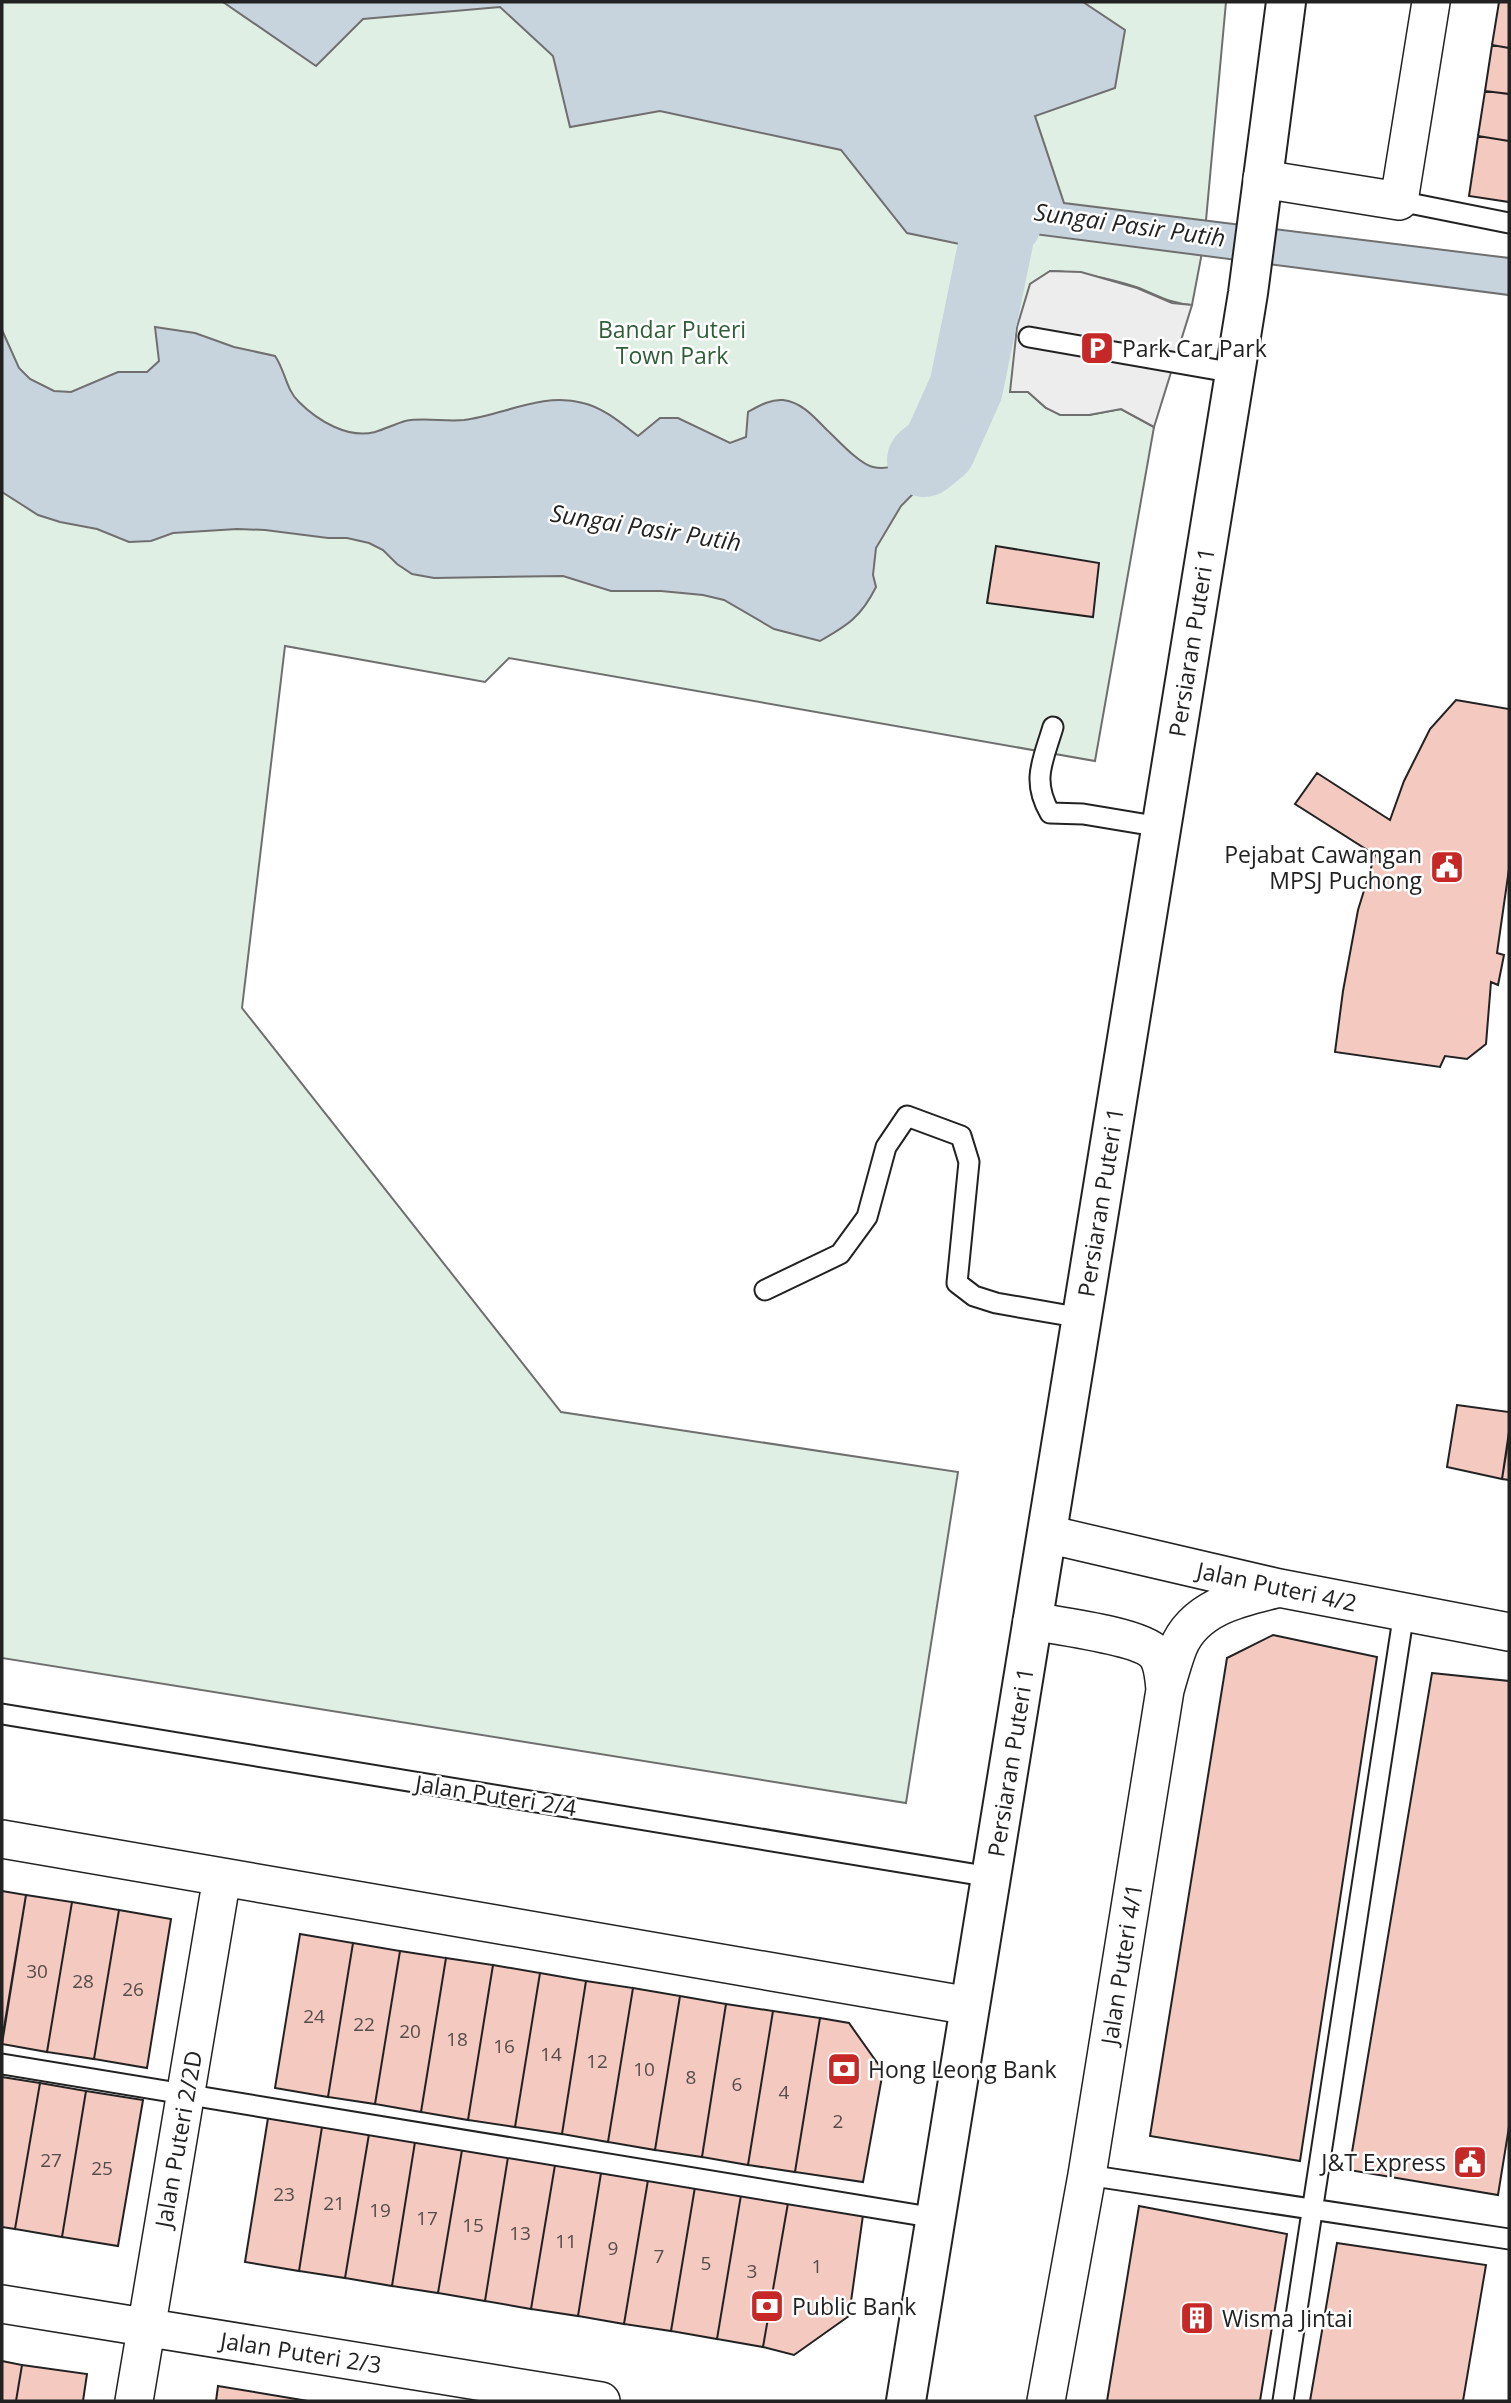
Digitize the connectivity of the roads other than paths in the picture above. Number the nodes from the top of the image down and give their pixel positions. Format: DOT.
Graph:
graph roads {
  1 [pos="1286,2"];
  2 [pos="1431,2"];
  3 [pos="1260,194"];
  4 [pos="1399,201"];
  5 [pos="1509,223"];
  6 [pos="1029,337"];
  7 [pos="1235,373"];
  8 [pos="1053,727"];
  9 [pos="1161,827"];
  10 [pos="765,1290"];
  11 [pos="1082,1318"];
  12 [pos="1047,1534"];
  13 [pos="1279,1588"];
  14 [pos="1404,1612"];
  15 [pos="1032,1621"];
  16 [pos="1509,1632"];
  17 [pos="1165,1690"];
  18 [pos="2,1714"];
  19 [pos="2,1839"];
  20 [pos="222,1877"];
  21 [pos="991,1877"];
  22 [pos="970,2006"];
  23 [pos="2,2064"];
  24 [pos="186,2094"];
  25 [pos="1087,2175"];
  26 [pos="1312,2210"];
  27 [pos="936,2218"];
  28 [pos="1509,2239"];
  29 [pos="2,2304"];
  30 [pos="146,2327"];
  31 [pos="423,2387"];
  32 [pos="135,2401"];
  33 [pos="601,2401"];
  34 [pos="906,2401"];
  35 [pos="1046,2401"];
  36 [pos="1283,2401"];
  1 -- 3 [label="street, Persiaran Puteri 1"];
  2 -- 4 [label="street"];
  3 -- 4 [label="street"];
  3 -- 7 [label="street, Persiaran Puteri 1"];
  4 -- 5 [label="lane"];
  6 -- 7 [label="lane"];
  7 -- 9 [label="street, Persiaran Puteri 1"];
  8 -- 9 [label="lane"];
  9 -- 11 [label="street, Persiaran Puteri 1"];
  10 -- 11 [label="lane"];
  11 -- 12 [label="street, Persiaran Puteri 1"];
  12 -- 13 [label="street, Jalan Puteri 4/2"];
  12 -- 15 [label="street, Persiaran Puteri 1"];
  13 -- 14 [label="street, Jalan Puteri 4/2"];
  13 -- 17 [label="street"];
  14 -- 16 [label="street, Jalan Puteri 4/2"];
  14 -- 26 [label="lane"];
  15 -- 17 [label="street, Jalan Puteri 4/1"];
  15 -- 21 [label="street, Persiaran Puteri 1"];
  17 -- 25 [label="street, Jalan Puteri 4/1"];
  18 -- 21 [label="lane, Jalan Puteri 2/4"];
  19 -- 20 [label="street"];
  20 -- 22 [label="street"];
  20 -- 24 [label="street, Jalan Puteri 2/2D"];
  21 -- 22 [label="street, Persiaran Puteri 1"];
  22 -- 27 [label="street, Persiaran Puteri 1"];
  23 -- 24 [label="lane"];
  24 -- 27 [label="lane"];
  24 -- 30 [label="street, Jalan Puteri 2/2D"];
  25 -- 26 [label="lane"];
  25 -- 35 [label="street, Jalan Puteri 4/1"];
  26 -- 28 [label="lane"];
  26 -- 36 [label="lane"];
  27 -- 34 [label="street, Persiaran Puteri 1"];
  29 -- 30 [label="street, Jalan Puteri 2/3"];
  30 -- 31 [label="street, Jalan Puteri 2/3"];
  30 -- 32 [label="street, Jalan Puteri 2/2D"];
  31 -- 33 [label="street, Jalan Puteri 2/3"];
}
